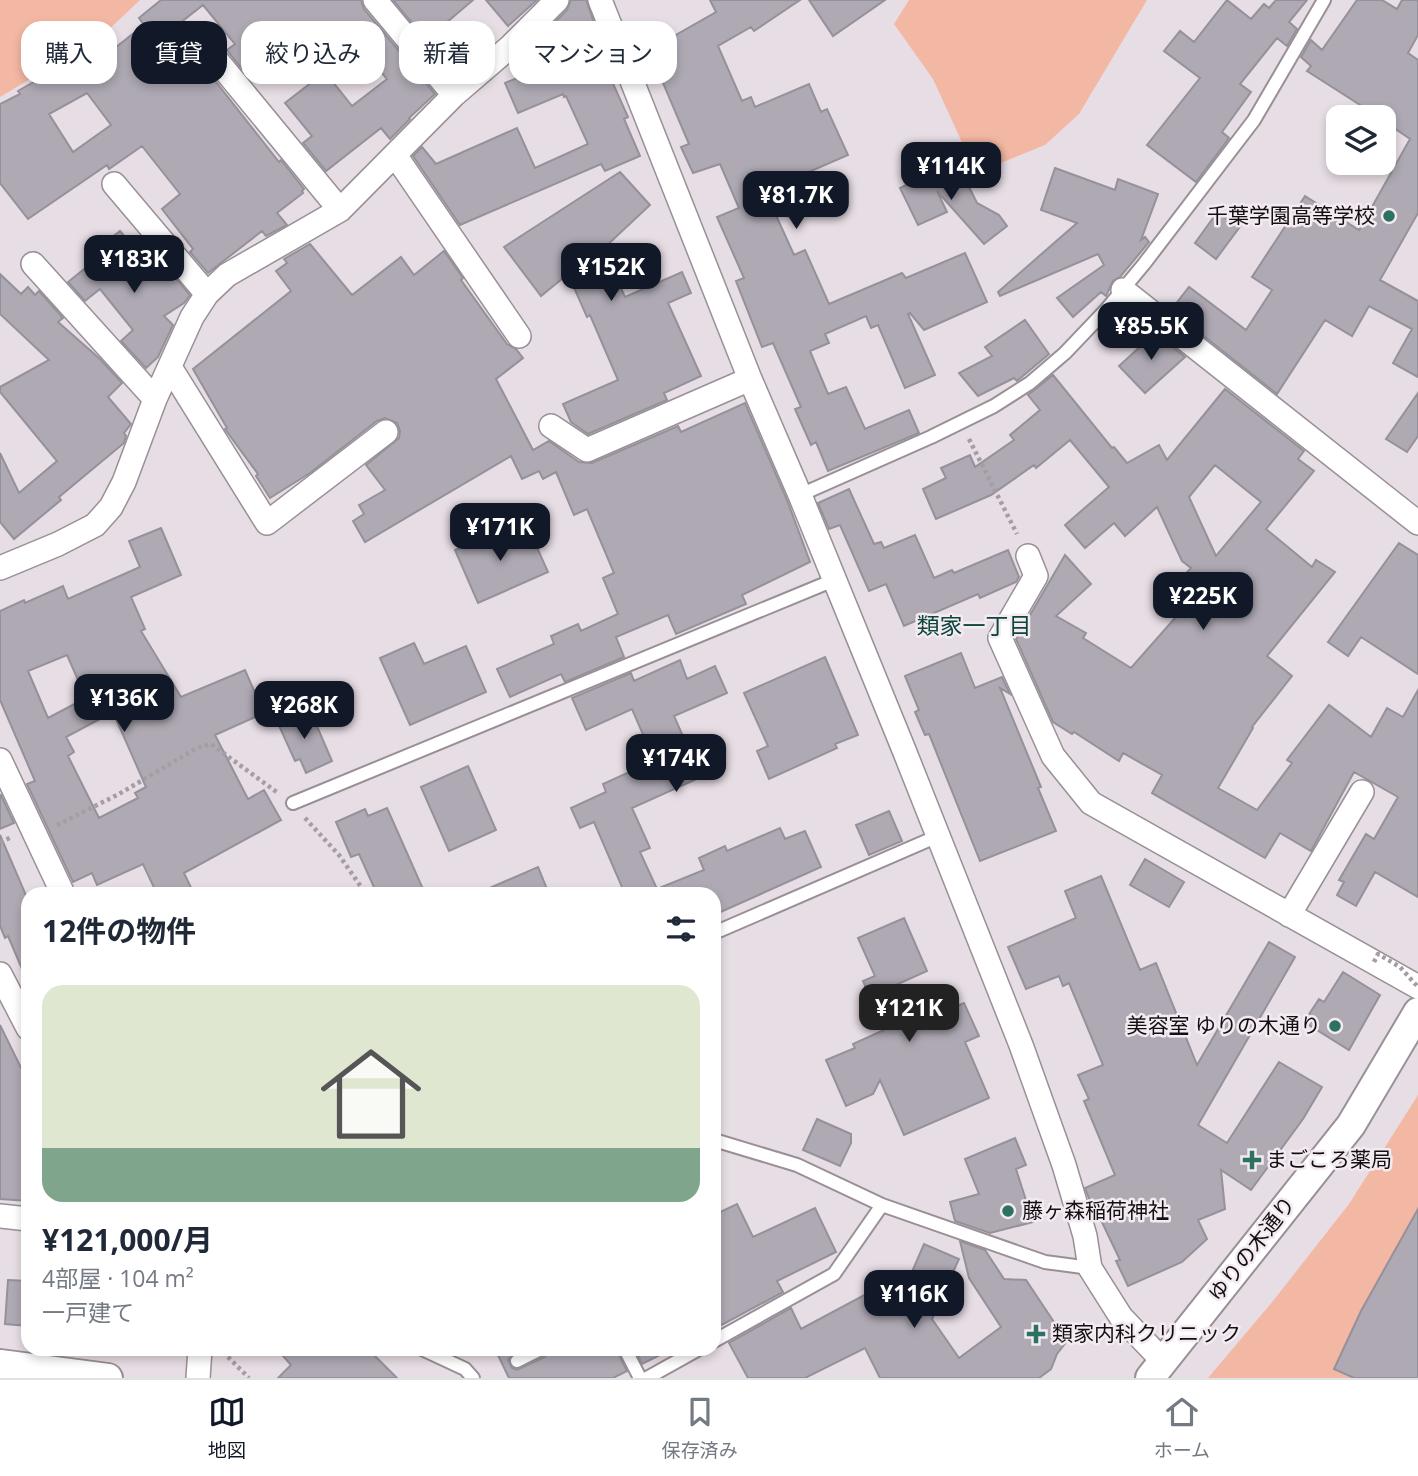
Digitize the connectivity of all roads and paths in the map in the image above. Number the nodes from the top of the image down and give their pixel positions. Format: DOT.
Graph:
graph roads {
  1 [pos="375,0"];
  2 [pos="557,0"];
  3 [pos="600,0"];
  4 [pos="1324,0"];
  5 [pos="227,72"];
  6 [pos="454,95"];
  7 [pos="395,155"];
  8 [pos="114,184"];
  9 [pos="340,210"];
  10 [pos="33,264"];
  11 [pos="1123,290"];
  12 [pos="207,294"];
  13 [pos="519,336"];
  14 [pos="170,367"];
  15 [pos="750,379"];
  16 [pos="155,399"];
  17 [pos="961,423"];
  18 [pos="551,426"];
  19 [pos="386,432"];
  20 [pos="800,495"];
  21 [pos="1418,523"];
  22 [pos="1028,556"];
  23 [pos="0,568"];
  24 [pos="834,580"];
  25 [pos="0,760"];
  26 [pos="1362,792"];
  27 [pos="292,803"];
  28 [pos="34,836"];
  29 [pos="938,836"];
  30 [pos="60,887"];
  31 [pos="361,887"];
  32 [pos="1289,915"];
  33 [pos="721,930"];
  34 [pos="1374,962"];
  35 [pos="0,974"];
  36 [pos="1418,987"];
  37 [pos="1418,1012"];
  38 [pos="21,1014"];
  39 [pos="721,1142"];
  40 [pos="882,1205"];
  41 [pos="0,1216"];
  42 [pos="21,1218"];
  43 [pos="1090,1268"];
  44 [pos="721,1337"];
  45 [pos="200,1356"];
  46 [pos="227,1356"];
  47 [pos="437,1356"];
  48 [pos="527,1356"];
  49 [pos="629,1356"];
  50 [pos="686,1356"];
  51 [pos="517,1361"];
  52 [pos="0,1364"];
  53 [pos="1157,1370"];
  54 [pos="108,1378"];
  55 [pos="198,1378"];
  56 [pos="249,1378"];
  57 [pos="473,1378"];
  58 [pos="640,1378"];
  59 [pos="647,1378"];
  1 -- 6 [label="street"];
  2 -- 6 [label="street"];
  3 -- 15 [label="street"];
  4 -- 11 [label="lane"];
  5 -- 9 [label="street"];
  6 -- 7 [label="street"];
  7 -- 9 [label="street"];
  7 -- 13 [label="street"];
  8 -- 12 [label="street"];
  9 -- 12 [label="street"];
  10 -- 16 [label="street"];
  11 -- 17 [label="lane"];
  11 -- 21 [label="street"];
  12 -- 14 [label="street"];
  14 -- 16 [label="street"];
  14 -- 19 [label="street"];
  15 -- 18 [label="street"];
  15 -- 20 [label="street"];
  16 -- 23 [label="street"];
  17 -- 20 [label="lane"];
  17 -- 22 [label="path"];
  20 -- 24 [label="street"];
  22 -- 32 [label="street"];
  24 -- 27 [label="lane"];
  24 -- 29 [label="street"];
  25 -- 28 [label="street"];
  26 -- 32 [label="street"];
  27 -- 28 [label="path"];
  27 -- 31 [label="path"];
  28 -- 30 [label="street"];
  29 -- 33 [label="lane"];
  29 -- 43 [label="street"];
  32 -- 34 [label="street"];
  34 -- 36 [label="street"];
  34 -- 36 [label="path, bridge"];
  35 -- 38 [label="street"];
  37 -- 53 [label="street, ゆりの木通り"];
  39 -- 40 [label="lane"];
  40 -- 43 [label="lane"];
  40 -- 44 [label="lane"];
  41 -- 42 [label="street"];
  43 -- 53 [label="street"];
  45 -- 55 [label="street"];
  46 -- 56 [label="path"];
  47 -- 57 [label="lane"];
  48 -- 51 [label="lane"];
  49 -- 58 [label="lane"];
  50 -- 59 [label="lane"];
  52 -- 54 [label="street"];
}
